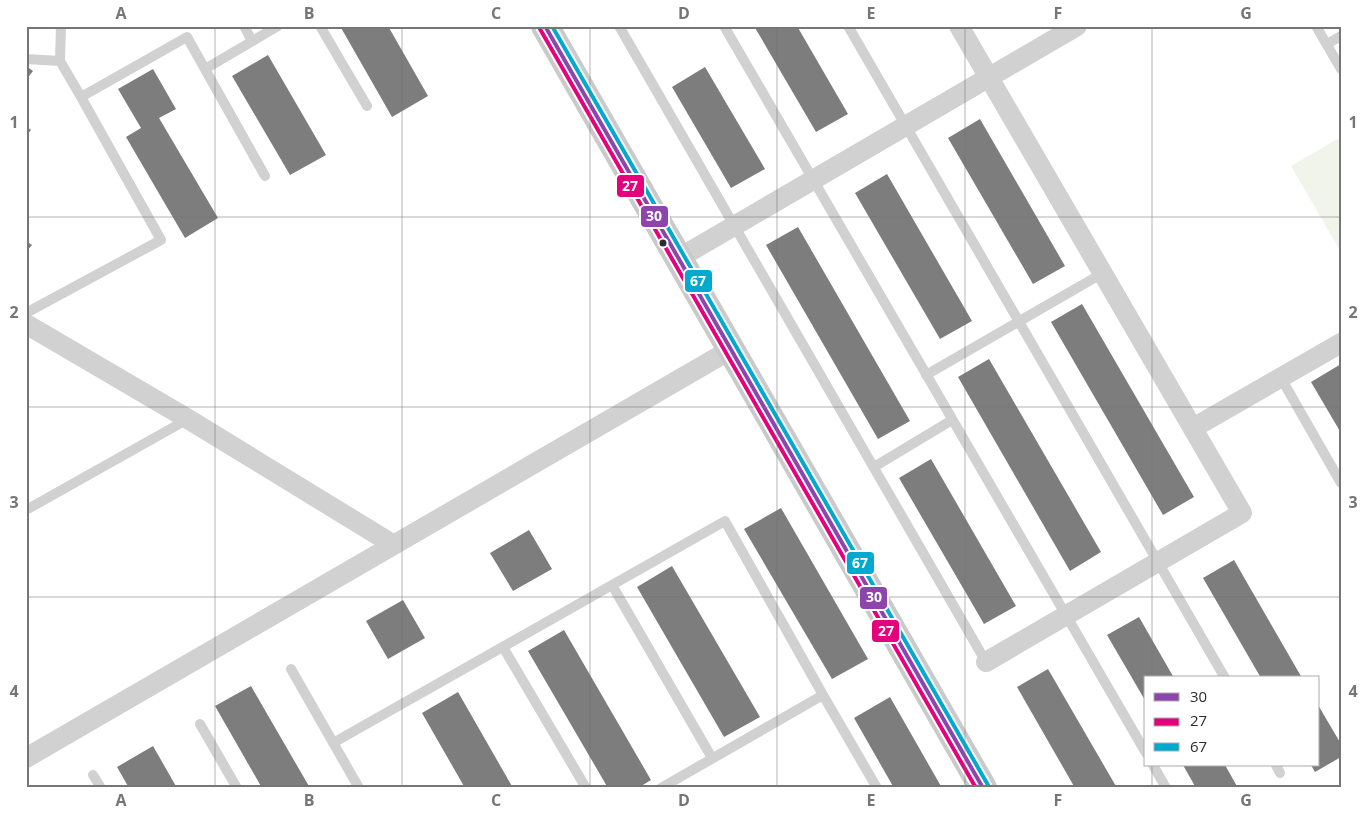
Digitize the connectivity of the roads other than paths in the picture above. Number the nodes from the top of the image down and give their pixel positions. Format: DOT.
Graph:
graph roads {
  1 [pos="61,26"];
  2 [pos="244,26"];
  3 [pos="278,26"];
  4 [pos="320,26"];
  5 [pos="545,26"];
  6 [pos="619,26"];
  7 [pos="724,26"];
  8 [pos="848,26"];
  9 [pos="959,26"];
  10 [pos="1077,26"];
  11 [pos="1316,26"];
  12 [pos="1341,36"];
  13 [pos="252,41"];
  14 [pos="1327,44"];
  15 [pos="26,59"];
  16 [pos="60,61"];
  17 [pos="205,69"];
  18 [pos="1341,69"];
  19 [pos="989,77"];
  20 [pos="81,96"];
  21 [pos="367,106"];
  22 [pos="906,126"];
  23 [pos="265,176"];
  24 [pos="813,180"];
  25 [pos="734,225"];
  26 [pos="679,258"];
  27 [pos="1103,273"];
  28 [pos="26,313"];
  29 [pos="1019,322"];
  30 [pos="26,324"];
  31 [pos="1341,343"];
  32 [pos="730,350"];
  33 [pos="926,375"];
  34 [pos="1281,378"];
  35 [pos="188,419"];
  36 [pos="952,420"];
  37 [pos="1193,428"];
  38 [pos="874,467"];
  39 [pos="1341,483"];
  40 [pos="26,510"];
  41 [pos="394,545"];
  42 [pos="1158,562"];
  43 [pos="612,585"];
  44 [pos="1066,615"];
  45 [pos="503,647"];
  46 [pos="986,662"];
  47 [pos="291,669"];
  48 [pos="1224,676"];
  49 [pos="823,695"];
  50 [pos="200,724"];
  51 [pos="333,742"];
  52 [pos="1144,751"];
  53 [pos="26,758"];
  54 [pos="712,758"];
  55 [pos="1154,766"];
  56 [pos="94,775"];
  57 [pos="872,786"];
  58 [pos="101,788"];
  59 [pos="237,788"];
  60 [pos="359,788"];
  61 [pos="586,788"];
  62 [pos="661,788"];
  63 [pos="983,788"];
  64 [pos="1166,788"];
  1 -- 16 [label="lane"];
  2 -- 13 [label="lane"];
  3 -- 13 [label="lane"];
  4 -- 21 [label="lane"];
  5 -- 26 [label="main road"];
  6 -- 25 [label="lane"];
  7 -- 24 [label="lane"];
  8 -- 22 [label="lane"];
  9 -- 19 [label="street"];
  10 -- 19 [label="street"];
  11 -- 14 [label="lane"];
  12 -- 14 [label="lane"];
  13 -- 17 [label="lane"];
  14 -- 18 [label="lane"];
  15 -- 16 [label="lane"];
  16 -- 20 [label="lane"];
  17 -- 20 [label="lane"];
  17 -- 23 [label="lane"];
  19 -- 22 [label="street"];
  19 -- 27 [label="street"];
  20 -- 28 [label="lane"];
  22 -- 24 [label="street"];
  22 -- 29 [label="lane"];
  24 -- 25 [label="street"];
  24 -- 33 [label="lane"];
  25 -- 26 [label="street"];
  25 -- 38 [label="lane"];
  26 -- 32 [label="main road"];
  27 -- 29 [label="lane"];
  27 -- 37 [label="street"];
  29 -- 33 [label="lane"];
  29 -- 42 [label="lane"];
  30 -- 35 [label="street"];
  31 -- 34 [label="street"];
  32 -- 41 [label="street"];
  32 -- 63 [label="main road"];
  33 -- 36 [label="lane"];
  34 -- 37 [label="street"];
  34 -- 39 [label="lane"];
  35 -- 40 [label="lane"];
  35 -- 41 [label="street"];
  36 -- 38 [label="lane"];
  36 -- 44 [label="lane"];
  37 -- 42 [label="street"];
  38 -- 46 [label="lane"];
  41 -- 53 [label="street"];
  42 -- 44 [label="street"];
  42 -- 48 [label="lane"];
  43 -- 45 [label="lane"];
  43 -- 49 [label="lane"];
  43 -- 54 [label="lane"];
  44 -- 46 [label="street"];
  44 -- 52 [label="lane"];
  45 -- 51 [label="lane"];
  45 -- 61 [label="lane"];
  47 -- 51 [label="lane"];
  49 -- 54 [label="lane"];
  49 -- 57 [label="lane"];
  50 -- 59 [label="lane"];
  51 -- 60 [label="lane"];
  54 -- 62 [label="lane"];
  55 -- 64 [label="lane"];
  56 -- 58 [label="lane"];
}
